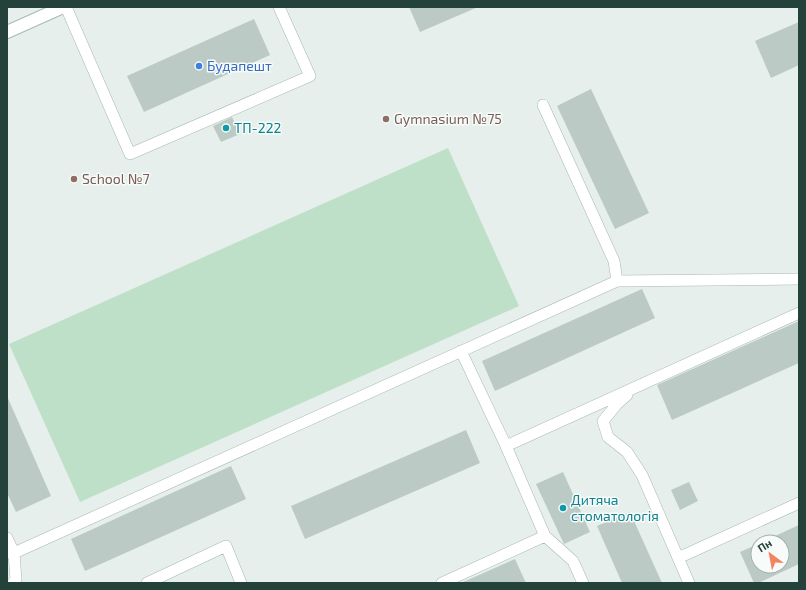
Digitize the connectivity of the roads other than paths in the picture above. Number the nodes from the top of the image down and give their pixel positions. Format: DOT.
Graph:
graph roads {
  1 [pos="64,7"];
  2 [pos="280,7"];
  3 [pos="7,32"];
  4 [pos="543,105"];
  5 [pos="799,279"];
  6 [pos="617,281"];
  7 [pos="799,312"];
  8 [pos="461,351"];
  9 [pos="638,386"];
  10 [pos="506,446"];
  11 [pos="799,503"];
  12 [pos="545,536"];
  13 [pos="7,538"];
  14 [pos="10,553"];
  15 [pos="678,558"];
  16 [pos="13,583"];
  17 [pos="147,583"];
  18 [pos="241,583"];
  19 [pos="442,583"];
  20 [pos="583,583"];
  21 [pos="689,583"];
  1 -- 2 [label="lane"];
  1 -- 3 [label="street"];
  4 -- 6 [label="lane"];
  5 -- 6 [label="lane"];
  6 -- 8 [label="lane"];
  7 -- 9 [label="lane"];
  8 -- 10 [label="lane"];
  8 -- 14 [label="lane"];
  9 -- 10 [label="lane"];
  9 -- 15 [label="lane"];
  10 -- 12 [label="lane"];
  11 -- 15 [label="lane"];
  12 -- 19 [label="lane"];
  12 -- 20 [label="lane"];
  13 -- 14 [label="lane"];
  14 -- 16 [label="lane"];
  15 -- 21 [label="lane"];
  17 -- 18 [label="lane"];
}
